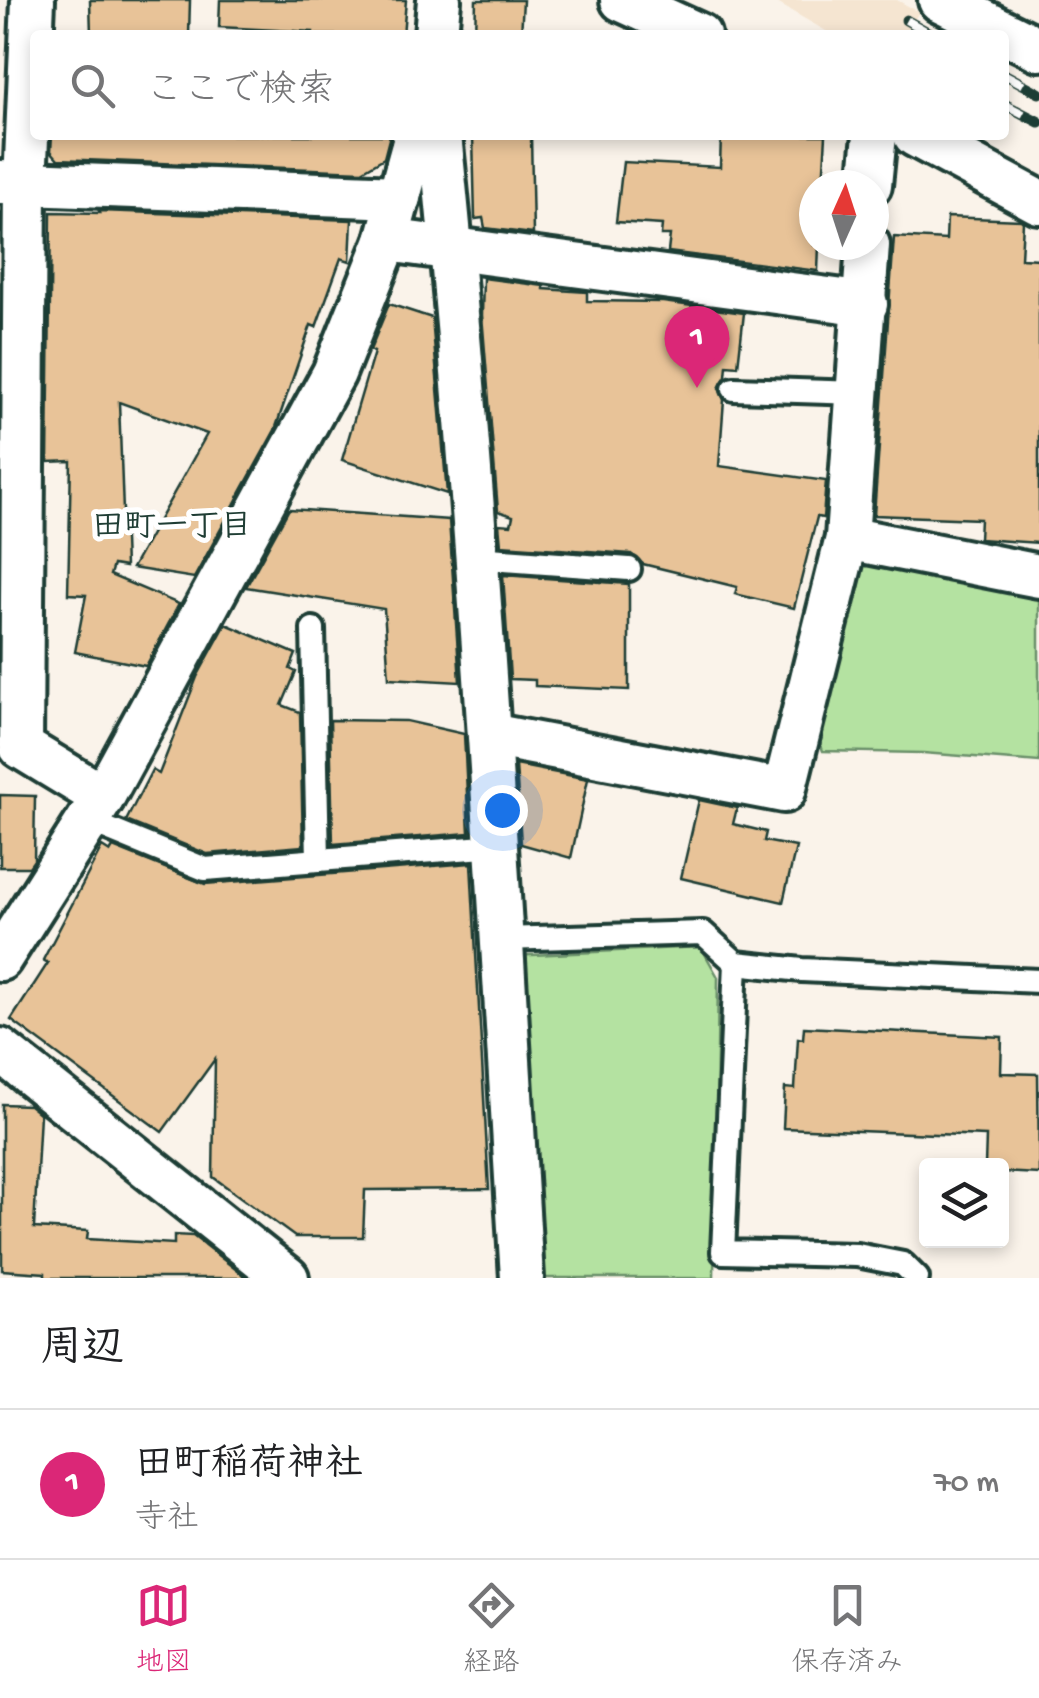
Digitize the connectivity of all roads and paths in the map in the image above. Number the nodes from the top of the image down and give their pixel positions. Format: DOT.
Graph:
graph roads {
  1 [pos="33,0"];
  2 [pos="439,0"];
  3 [pos="622,0"];
  4 [pos="940,0"];
  5 [pos="436,30"];
  6 [pos="689,30"];
  7 [pos="999,30"];
  8 [pos="1009,35"];
  9 [pos="1039,50"];
  10 [pos="415,140"];
  11 [pos="441,140"];
  12 [pos="874,140"];
  13 [pos="924,140"];
  14 [pos="872,170"];
  15 [pos="13,183"];
  16 [pos="399,197"];
  17 [pos="1039,202"];
  18 [pos="386,240"];
  19 [pos="452,250"];
  20 [pos="867,260"];
  21 [pos="866,304"];
  22 [pos="734,390"];
  23 [pos="859,393"];
  24 [pos="847,538"];
  25 [pos="476,558"];
  26 [pos="630,569"];
  27 [pos="1039,576"];
  28 [pos="313,629"];
  29 [pos="490,735"];
  30 [pos="96,809"];
  31 [pos="496,846"];
  32 [pos="318,860"];
  33 [pos="502,939"];
  34 [pos="0,959"];
  35 [pos="736,963"];
  36 [pos="1039,981"];
  37 [pos="0,1050"];
  38 [pos="287,1278"];
  39 [pos="522,1278"];
  40 [pos="917,1278"];
  1 -- 15 [label="street"];
  2 -- 5 [label="street"];
  3 -- 6 [label="street"];
  4 -- 7 [label="street"];
  8 -- 9 [label="street"];
  10 -- 16 [label="street"];
  11 -- 19 [label="street"];
  12 -- 14 [label="street"];
  13 -- 17 [label="street"];
  15 -- 16 [label="street"];
  15 -- 30 [label="street"];
  16 -- 18 [label="street"];
  18 -- 19 [label="street"];
  18 -- 30 [label="street"];
  19 -- 21 [label="street"];
  19 -- 25 [label="street"];
  20 -- 21 [label="street"];
  21 -- 23 [label="street"];
  22 -- 23 [label="lane"];
  23 -- 24 [label="street"];
  24 -- 27 [label="street"];
  24 -- 29 [label="street"];
  25 -- 26 [label="lane"];
  25 -- 29 [label="street"];
  28 -- 32 [label="lane"];
  29 -- 31 [label="street"];
  30 -- 32 [label="lane"];
  30 -- 34 [label="street"];
  31 -- 32 [label="lane"];
  31 -- 33 [label="street"];
  33 -- 35 [label="lane"];
  33 -- 39 [label="street"];
  35 -- 36 [label="lane"];
  35 -- 40 [label="lane"];
  37 -- 38 [label="street"];
}
